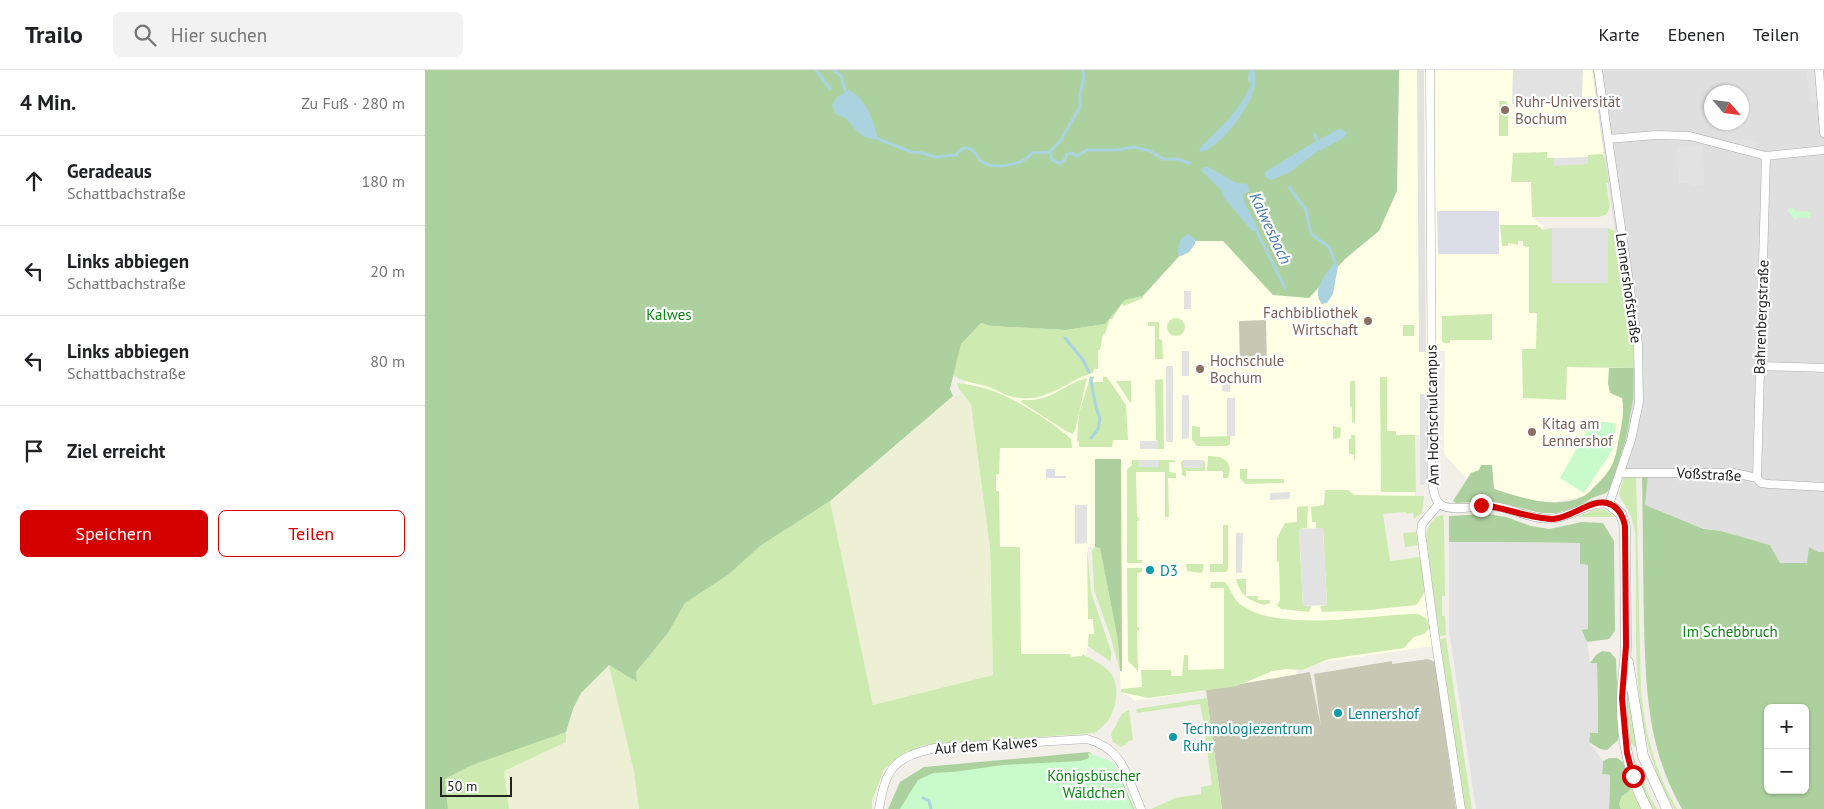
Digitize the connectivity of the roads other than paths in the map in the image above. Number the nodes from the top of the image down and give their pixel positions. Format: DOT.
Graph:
graph roads {
  1 [pos="1430,70"];
  2 [pos="1598,70"];
  3 [pos="1819,70"];
  4 [pos="1824,133"];
  5 [pos="1608,139"];
  6 [pos="1824,150"];
  7 [pos="1766,156"];
  8 [pos="1760,366"];
  9 [pos="1824,368"];
  10 [pos="1621,472"];
  11 [pos="1757,478"];
  12 [pos="1824,487"];
  13 [pos="1439,504"];
  14 [pos="1609,504"];
  15 [pos="1626,646"];
  16 [pos="879,809"];
  17 [pos="1141,809"];
  18 [pos="1461,809"];
  19 [pos="1647,809"];
  20 [pos="1667,809"];
  1 -- 13 [label="street, Am Hochschulcampus"];
  2 -- 5 [label="street, Lennershofstraße"];
  3 -- 4 [label="street"];
  5 -- 7 [label="street"];
  5 -- 10 [label="street, Lennershofstraße"];
  6 -- 7 [label="street"];
  7 -- 8 [label="street, Bahrenbergstraße"];
  8 -- 9 [label="street"];
  8 -- 11 [label="street, Bahrenbergstraße"];
  10 -- 11 [label="street, Voßstraße"];
  10 -- 14 [label="street, Lennershofstraße"];
  11 -- 12 [label="street, Voßstraße"];
  13 -- 14 [label="street"];
  13 -- 18 [label="street, Am Hochschulcampus"];
  14 -- 15 [label="street"];
  15 -- 19 [label="street"];
  15 -- 20 [label="street"];
  16 -- 17 [label="street, Auf dem Kalwes"];
}
